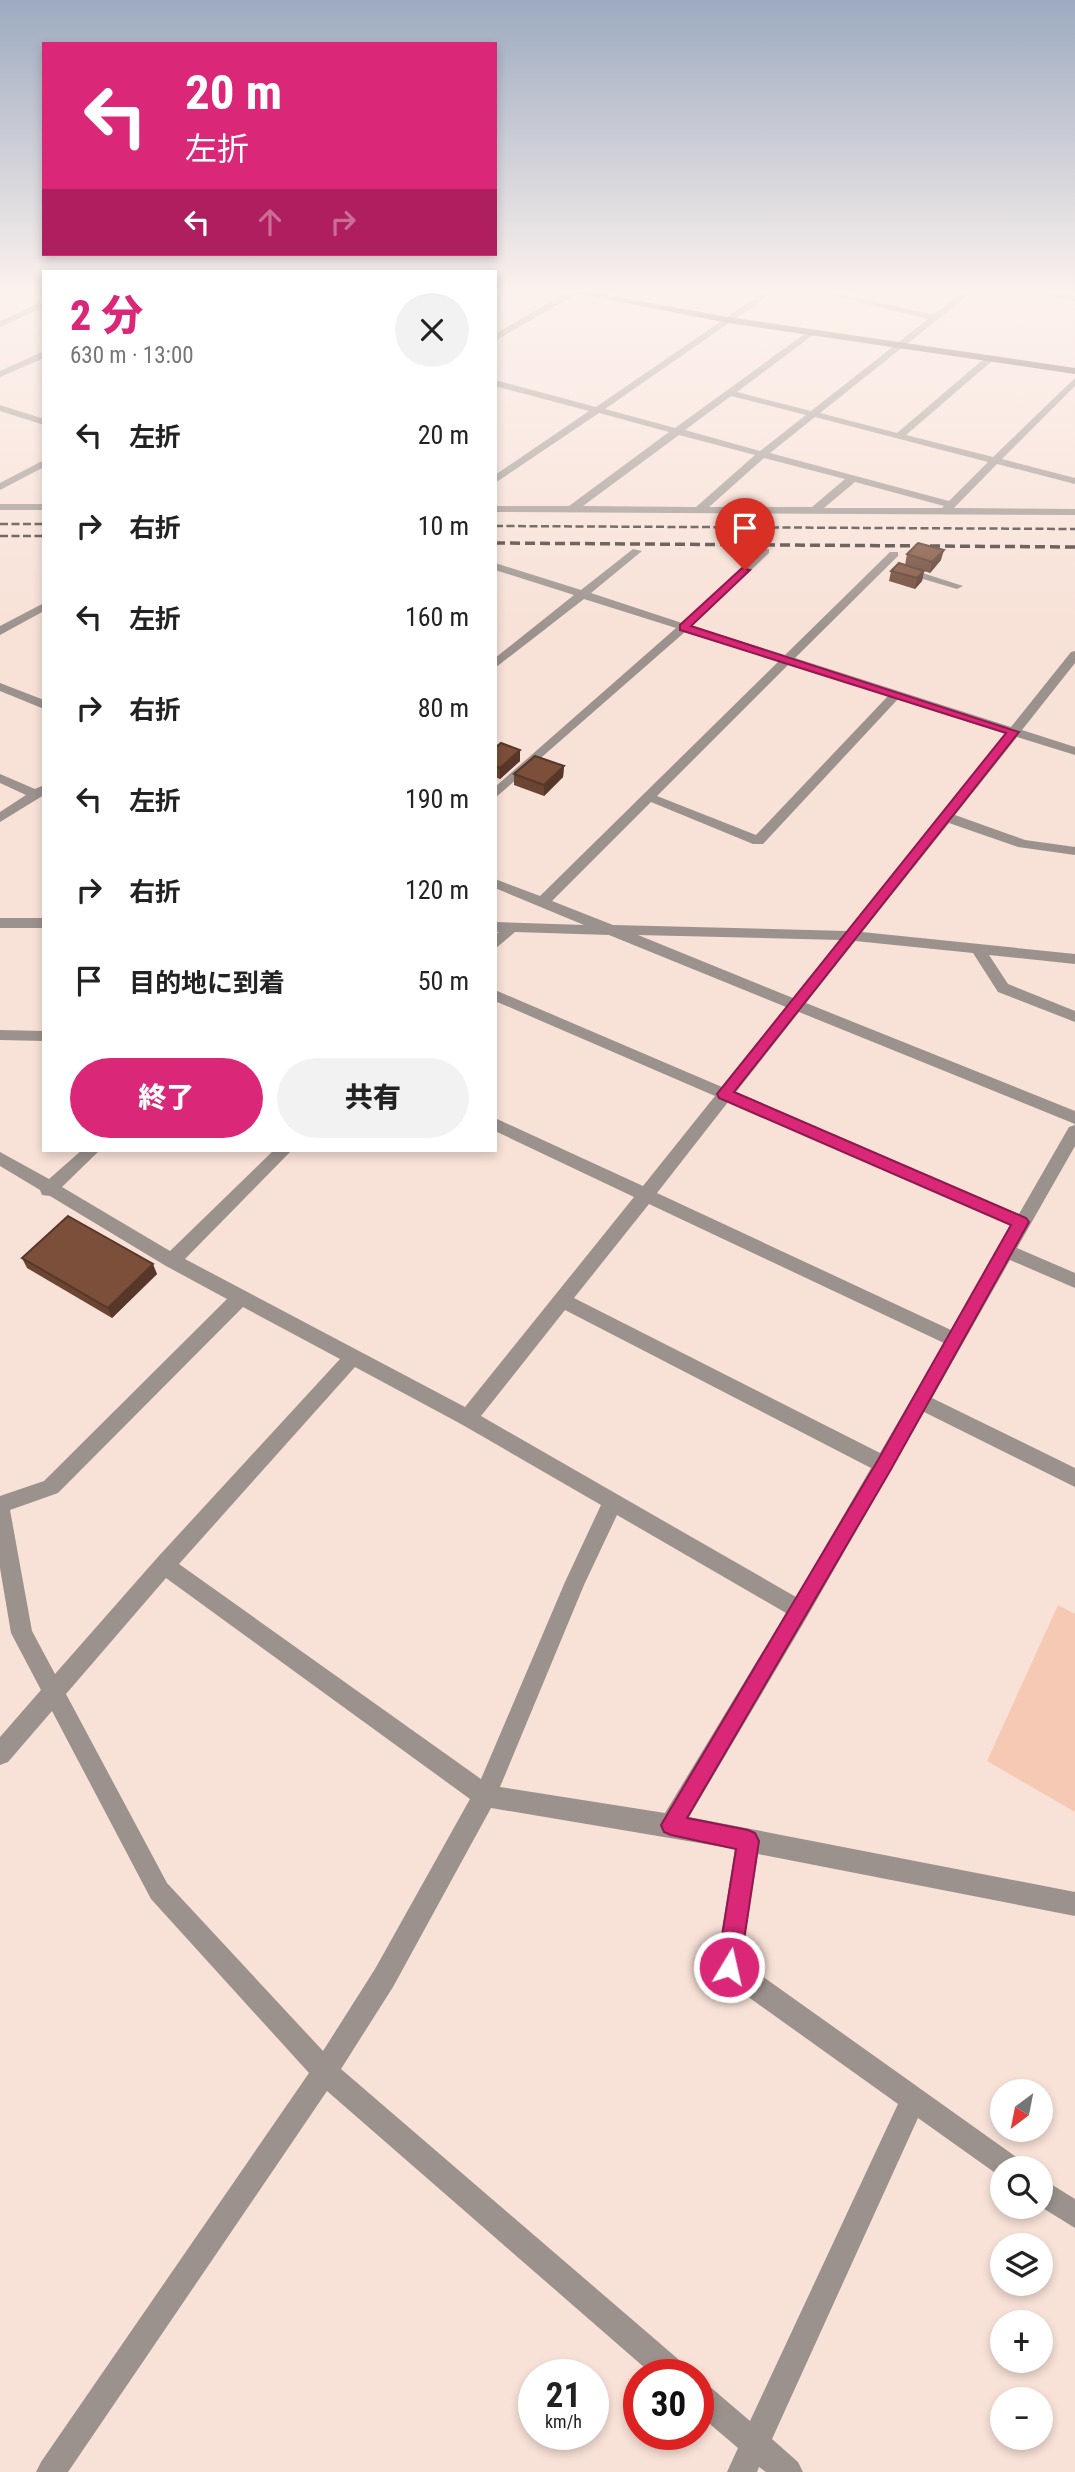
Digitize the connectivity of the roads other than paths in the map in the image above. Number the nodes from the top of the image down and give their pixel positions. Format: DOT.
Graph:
graph roads {
  1 [pos="572,404"];
  2 [pos="606,404"];
  3 [pos="716,404"];
  4 [pos="777,404"];
  5 [pos="828,404"];
  6 [pos="936,404"];
  7 [pos="1052,404"];
  8 [pos="0,408"];
  9 [pos="596,411"];
  10 [pos="816,414"];
  11 [pos="42,421"];
  12 [pos="678,433"];
  13 [pos="901,434"];
  14 [pos="761,455"];
  15 [pos="996,459"];
  16 [pos="42,464"];
  17 [pos="497,479"];
  18 [pos="852,479"];
  19 [pos="1075,481"];
  20 [pos="0,486"];
  21 [pos="0,507"];
  22 [pos="42,507"];
  23 [pos="948,508"];
  24 [pos="497,509"];
  25 [pos="1073,509"];
  26 [pos="571,510"];
  27 [pos="699,510"];
  28 [pos="814,512"];
  29 [pos="637,551"];
  30 [pos="765,551"];
  31 [pos="894,554"];
  32 [pos="883,564"];
  33 [pos="497,567"];
  34 [pos="957,586"];
  35 [pos="583,595"];
  36 [pos="42,607"];
  37 [pos="684,628"];
  38 [pos="0,632"];
  39 [pos="1075,655"];
  40 [pos="786,661"];
  41 [pos="497,662"];
  42 [pos="0,687"];
  43 [pos="896,694"];
  44 [pos="42,704"];
  45 [pos="1013,732"];
  46 [pos="1075,751"];
  47 [pos="0,778"];
  48 [pos="40,791"];
  49 [pos="497,792"];
  50 [pos="649,797"];
  51 [pos="946,817"];
  52 [pos="0,818"];
  53 [pos="1075,851"];
  54 [pos="497,884"];
  55 [pos="542,902"];
  56 [pos="0,923"];
  57 [pos="42,923"];
  58 [pos="497,927"];
  59 [pos="512,927"];
  60 [pos="605,928"];
  61 [pos="851,936"];
  62 [pos="497,942"];
  63 [pos="976,947"];
  64 [pos="1075,959"];
  65 [pos="497,996"];
  66 [pos="796,1004"];
  67 [pos="1075,1017"];
  68 [pos="0,1035"];
  69 [pos="42,1036"];
  70 [pos="725,1094"];
  71 [pos="1075,1118"];
  72 [pos="497,1125"];
  73 [pos="1075,1131"];
  74 [pos="90,1152"];
  75 [pos="283,1152"];
  76 [pos="0,1158"];
  77 [pos="48,1190"];
  78 [pos="644,1195"];
  79 [pos="1021,1222"];
  80 [pos="1005,1250"];
  81 [pos="172,1261"];
  82 [pos="1075,1281"];
  83 [pos="241,1297"];
  84 [pos="562,1300"];
  85 [pos="955,1340"];
  86 [pos="354,1357"];
  87 [pos="920,1401"];
  88 [pos="468,1418"];
  89 [pos="884,1465"];
  90 [pos="1075,1478"];
  91 [pos="612,1504"];
  92 [pos="0,1507"];
  93 [pos="3,1542"];
  94 [pos="164,1566"];
  95 [pos="800,1610"];
  96 [pos="54,1695"];
  97 [pos="0,1754"];
  98 [pos="485,1796"];
  99 [pos="671,1825"];
  100 [pos="748,1841"];
  101 [pos="1075,1904"];
  102 [pos="326,2072"];
  103 [pos="913,2099"];
  104 [pos="993,2156"];
  105 [pos="1053,2199"];
  106 [pos="1075,2215"];
  107 [pos="658,2359"];
  108 [pos="714,2409"];
  109 [pos="755,2444"];
  110 [pos="51,2472"];
  111 [pos="742,2472"];
  112 [pos="788,2472"];
  1 -- 9 [label="street"];
  2 -- 9 [label="street"];
  3 -- 12 [label="street"];
  4 -- 10 [label="street"];
  5 -- 10 [label="street"];
  6 -- 13 [label="street"];
  7 -- 15 [label="street"];
  8 -- 11 [label="street"];
  9 -- 12 [label="street"];
  9 -- 17 [label="street"];
  10 -- 13 [label="street"];
  10 -- 14 [label="street"];
  12 -- 14 [label="street"];
  12 -- 26 [label="street"];
  13 -- 15 [label="street"];
  14 -- 18 [label="street"];
  14 -- 27 [label="street"];
  15 -- 19 [label="street"];
  15 -- 23 [label="street"];
  16 -- 20 [label="street"];
  18 -- 23 [label="street"];
  18 -- 28 [label="street"];
  21 -- 22 [label="street"];
  23 -- 25 [label="street"];
  23 -- 28 [label="street"];
  24 -- 26 [label="street"];
  26 -- 27 [label="street"];
  27 -- 28 [label="street"];
  29 -- 35 [label="street"];
  30 -- 37 [label="street"];
  31 -- 32 [label="street"];
  32 -- 34 [label="street"];
  32 -- 40 [label="street"];
  33 -- 35 [label="street"];
  35 -- 37 [label="street"];
  35 -- 41 [label="street"];
  36 -- 38 [label="street"];
  37 -- 40 [label="street"];
  37 -- 49 [label="street"];
  39 -- 45 [label="street"];
  40 -- 43 [label="street"];
  40 -- 50 [label="street"];
  42 -- 44 [label="street"];
  43 -- 45 [label="street"];
  43 -- 50 [label="street"];
  45 -- 46 [label="street"];
  45 -- 51 [label="street"];
  47 -- 48 [label="street"];
  48 -- 52 [label="street"];
  50 -- 55 [label="street"];
  51 -- 53 [label="street"];
  51 -- 61 [label="street"];
  54 -- 55 [label="street"];
  55 -- 60 [label="street"];
  56 -- 57 [label="street"];
  58 -- 59 [label="street"];
  59 -- 60 [label="street"];
  59 -- 62 [label="street"];
  60 -- 61 [label="street"];
  60 -- 66 [label="street"];
  61 -- 63 [label="street"];
  61 -- 66 [label="street"];
  63 -- 64 [label="street"];
  63 -- 67 [label="street"];
  65 -- 70 [label="street"];
  66 -- 70 [label="street"];
  66 -- 71 [label="street"];
  68 -- 69 [label="street"];
  70 -- 78 [label="street"];
  70 -- 79 [label="street"];
  72 -- 78 [label="street"];
  73 -- 79 [label="street"];
  74 -- 77 [label="street"];
  75 -- 81 [label="street"];
  76 -- 77 [label="street"];
  77 -- 81 [label="street"];
  78 -- 84 [label="street"];
  78 -- 85 [label="street"];
  79 -- 80 [label="street"];
  80 -- 82 [label="street"];
  80 -- 85 [label="street"];
  81 -- 83 [label="street"];
  83 -- 86 [label="street"];
  83 -- 92 [label="street"];
  84 -- 88 [label="street"];
  84 -- 89 [label="street"];
  85 -- 87 [label="street"];
  86 -- 88 [label="street"];
  86 -- 94 [label="street"];
  87 -- 89 [label="street"];
  87 -- 90 [label="street"];
  88 -- 91 [label="street"];
  89 -- 95 [label="street"];
  91 -- 95 [label="street"];
  91 -- 98 [label="street"];
  92 -- 93 [label="street"];
  93 -- 96 [label="street"];
  94 -- 96 [label="street"];
  94 -- 98 [label="street"];
  95 -- 99 [label="street"];
  96 -- 97 [label="street"];
  96 -- 102 [label="street"];
  98 -- 99 [label="street"];
  98 -- 102 [label="street"];
  99 -- 100 [label="street"];
  100 -- 101 [label="street"];
  100 -- 103 [label="street"];
  102 -- 107 [label="street"];
  102 -- 110 [label="street"];
  103 -- 104 [label="street"];
  103 -- 109 [label="street"];
  105 -- 106 [label="street"];
  108 -- 109 [label="street"];
  109 -- 111 [label="street"];
  109 -- 112 [label="street"];
}
